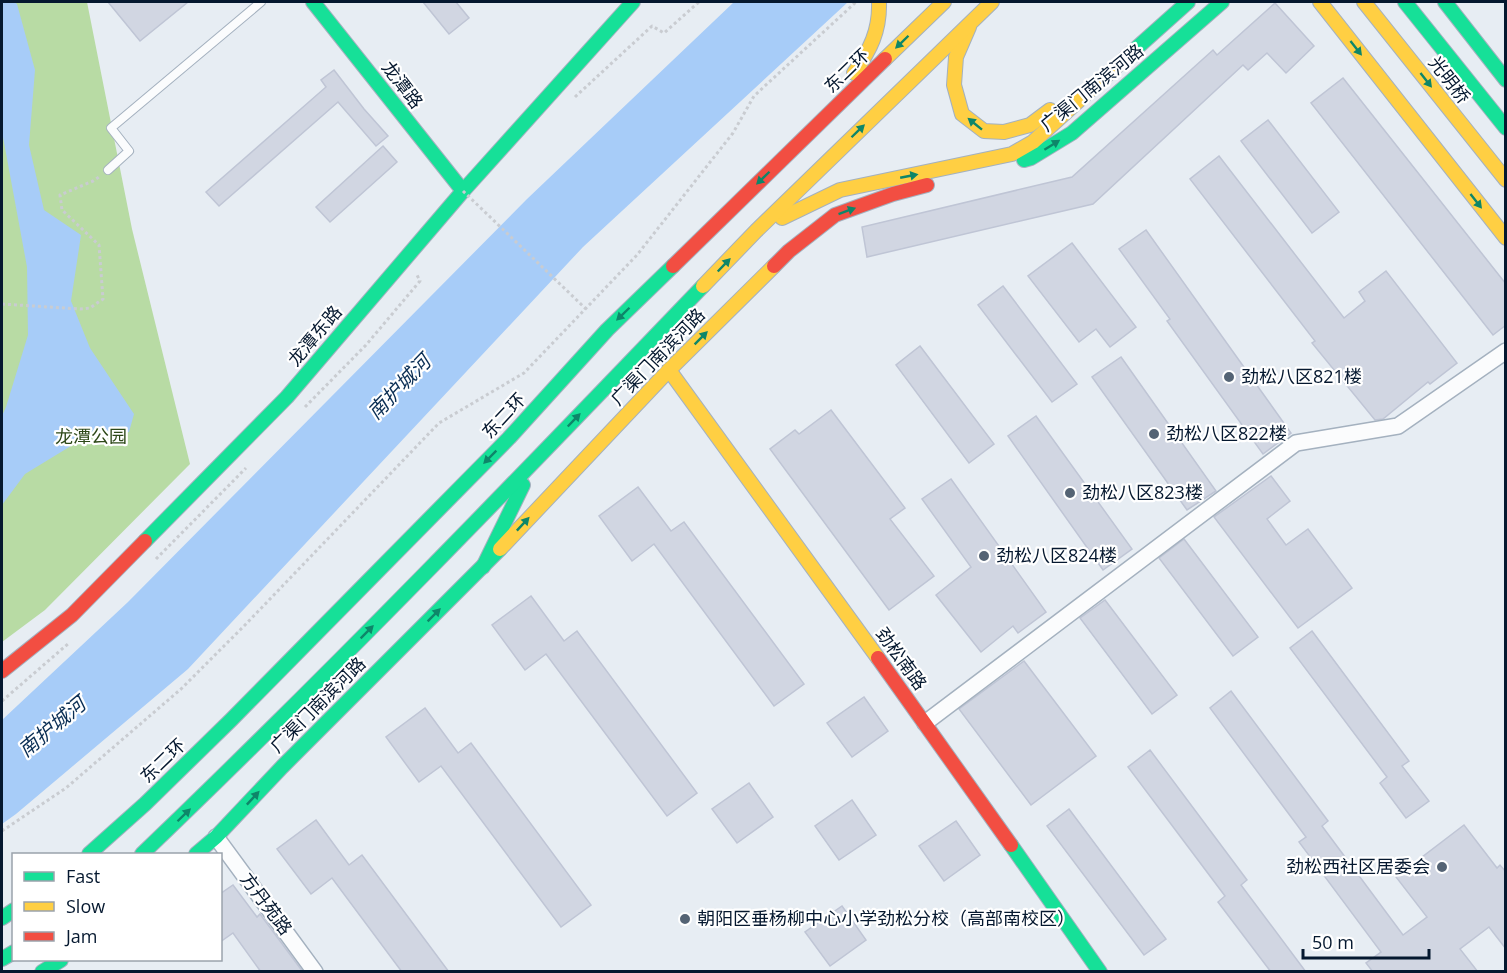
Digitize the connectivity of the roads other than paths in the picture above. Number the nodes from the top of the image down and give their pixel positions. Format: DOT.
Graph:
graph roads {
  1 [pos="261,2"];
  2 [pos="313,2"];
  3 [pos="633,2"];
  4 [pos="879,2"];
  5 [pos="944,2"];
  6 [pos="992,2"];
  7 [pos="1173,2"];
  8 [pos="1188,2"];
  9 [pos="1222,2"];
  10 [pos="1320,2"];
  11 [pos="1364,2"];
  12 [pos="1405,2"];
  13 [pos="1445,2"];
  14 [pos="972,20"];
  15 [pos="1506,80"];
  16 [pos="840,103"];
  17 [pos="1506,128"];
  18 [pos="108,170"];
  19 [pos="1506,180"];
  20 [pos="463,191"];
  21 [pos="756,231"];
  22 [pos="1506,238"];
  23 [pos="1506,351"];
  24 [pos="669,370"];
  25 [pos="534,463"];
  26 [pos="483,567"];
  27 [pos="2,671"];
  28 [pos="925,723"];
  29 [pos="216,837"];
  30 [pos="91,853"];
  31 [pos="143,853"];
  32 [pos="198,853"];
  33 [pos="59,961"];
  34 [pos="42,972"];
  35 [pos="315,972"];
  36 [pos="1100,972"];
  1 -- 18 [label="lane"];
  2 -- 20 [label="main road, 龙潭路"];
  3 -- 20 [label="main road, 龙潭东路"];
  4 -- 16 [label="main road"];
  5 -- 16 [label="main road, 东二环, one-way"];
  6 -- 14 [label="main road"];
  7 -- 14 [label="main road, one-way"];
  21 -- 8 [label="main road, one-way"];
  24 -- 9 [label="main road, 广渠门南滨河路, one-way"];
  10 -- 22 [label="main road, one-way"];
  11 -- 19 [label="main road, 光明桥, one-way"];
  12 -- 17 [label="main road, 光明桥"];
  13 -- 15 [label="main road"];
  21 -- 14 [label="main road, one-way"];
  16 -- 30 [label="main road, 东二环, one-way"];
  20 -- 27 [label="main road, 龙潭东路"];
  25 -- 21 [label="main road, one-way"];
  23 -- 28 [label="street"];
  26 -- 24 [label="main road, 广渠门南滨河路, one-way"];
  24 -- 28 [label="main road, 劲松南路"];
  25 -- 26 [label="main road"];
  31 -- 25 [label="main road, one-way"];
  29 -- 26 [label="main road, 广渠门南滨河路, one-way"];
  28 -- 36 [label="main road, 劲松南路"];
  29 -- 32 [label="main road, 广渠门南滨河路"];
  29 -- 35 [label="street, 方丹苑路"];
  33 -- 34 [label="main road"];
}
